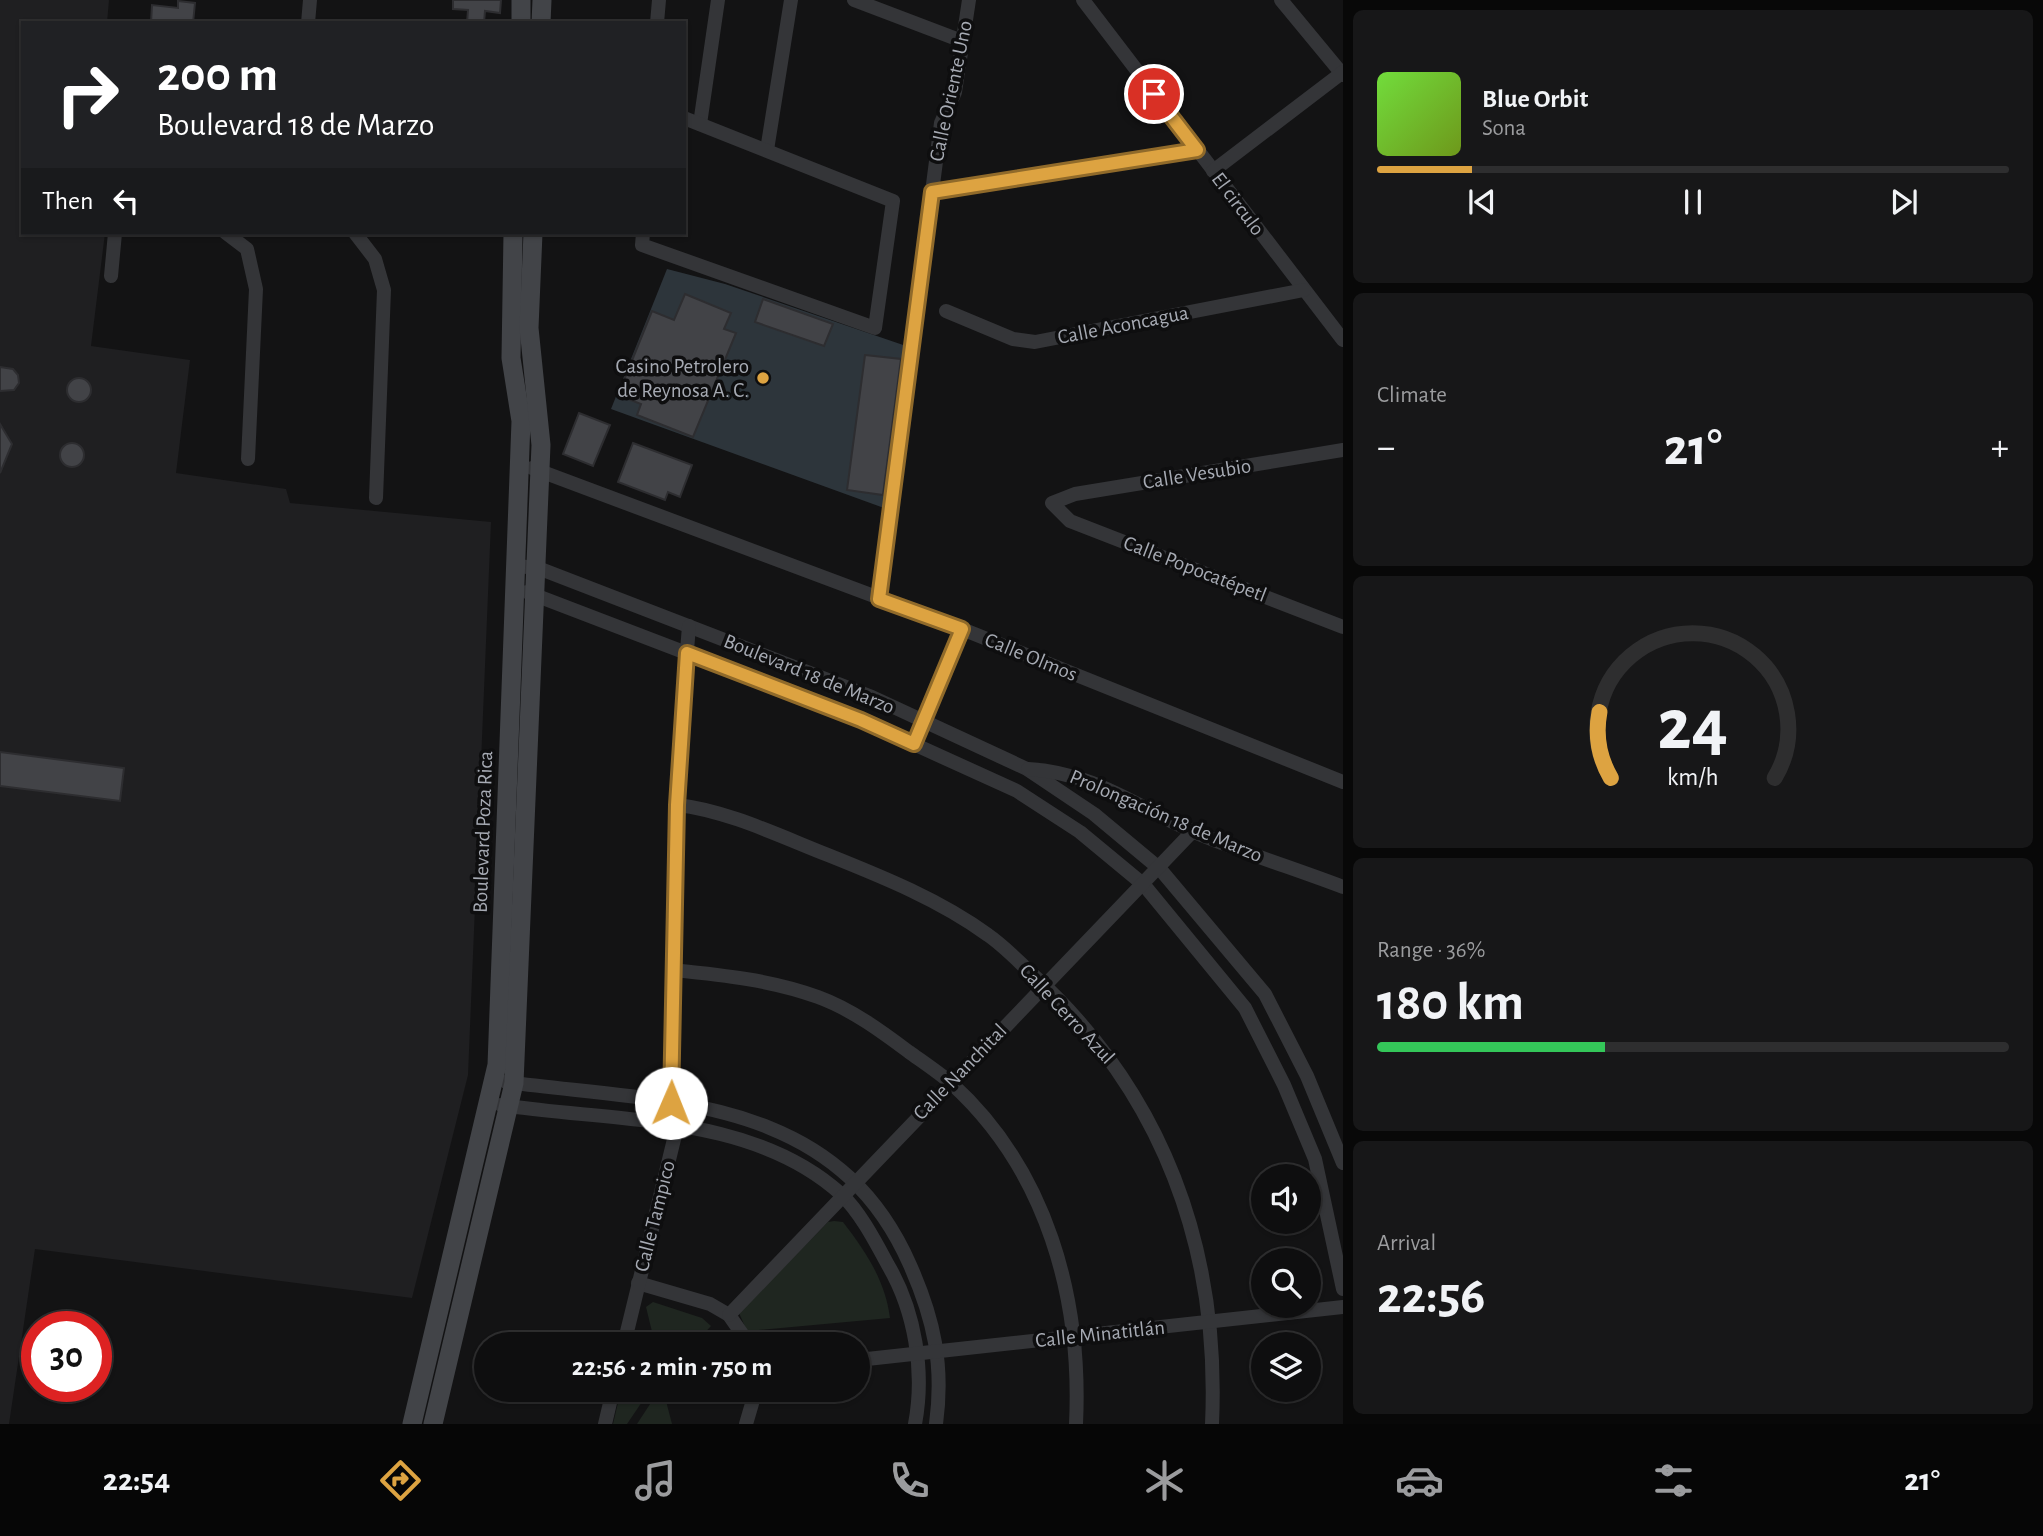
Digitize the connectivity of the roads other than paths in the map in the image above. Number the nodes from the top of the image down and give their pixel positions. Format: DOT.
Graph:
graph roads {
  1 [pos="310,0"];
  2 [pos="521,0"];
  3 [pos="542,0"];
  4 [pos="659,0"];
  5 [pos="719,0"];
  6 [pos="791,0"];
  7 [pos="854,0"];
  8 [pos="969,0"];
  9 [pos="1083,0"];
  10 [pos="1280,0"];
  11 [pos="308,21"];
  12 [pos="521,21"];
  13 [pos="541,21"];
  14 [pos="657,21"];
  15 [pos="962,41"];
  16 [pos="1342,74"];
  17 [pos="686,119"];
  18 [pos="700,124"];
  19 [pos="767,150"];
  20 [pos="1197,150"];
  21 [pos="1213,171"];
  22 [pos="932,192"];
  23 [pos="115,235"];
  24 [pos="229,235"];
  25 [pos="357,235"];
  26 [pos="513,235"];
  27 [pos="533,235"];
  28 [pos="643,235"];
  29 [pos="111,276"];
  30 [pos="1304,290"];
  31 [pos="946,312"];
  32 [pos="1343,340"];
  33 [pos="1343,450"];
  34 [pos="248,459"];
  35 [pos="529,468"];
  36 [pos="376,498"];
  37 [pos="1052,503"];
  38 [pos="517,566"];
  39 [pos="538,568"];
  40 [pos="516,589"];
  41 [pos="537,594"];
  42 [pos="879,599"];
  43 [pos="689,626"];
  44 [pos="1343,627"];
  45 [pos="962,629"];
  46 [pos="687,653"];
  47 [pos="925,722"];
  48 [pos="914,744"];
  49 [pos="1027,769"];
  50 [pos="1343,782"];
  51 [pos="677,805"];
  52 [pos="1193,831"];
  53 [pos="1158,867"];
  54 [pos="1142,883"];
  55 [pos="1343,887"];
  56 [pos="673,970"];
  57 [pos="1044,985"];
  58 [pos="504,1082"];
  59 [pos="950,1082"];
  60 [pos="671,1103"];
  61 [pos="499,1104"];
  62 [pos="677,1127"];
  63 [pos="1343,1163"];
  64 [pos="856,1180"];
  65 [pos="478,1191"];
  66 [pos="842,1195"];
  67 [pos="638,1283"];
  68 [pos="1343,1289"];
  69 [pos="1343,1307"];
  70 [pos="729,1315"];
  71 [pos="1212,1322"];
  72 [pos="627,1332"];
  73 [pos="741,1332"];
  74 [pos="1075,1336"];
  75 [pos="939,1351"];
  76 [pos="918,1354"];
  77 [pos="870,1359"];
  78 [pos="610,1402"];
  79 [pos="752,1402"];
  80 [pos="412,1424"];
  81 [pos="433,1424"];
  82 [pos="605,1424"];
  83 [pos="746,1424"];
  84 [pos="915,1424"];
  85 [pos="936,1424"];
  86 [pos="1076,1424"];
  87 [pos="1213,1424"];
  1 -- 11 [label="street"];
  2 -- 12 [label="main road"];
  3 -- 13 [label="main road"];
  4 -- 14 [label="street"];
  5 -- 18 [label="street"];
  6 -- 19 [label="street"];
  7 -- 15 [label="street"];
  8 -- 15 [label="street, Calle Oriente Uno"];
  9 -- 20 [label="street, El circulo"];
  10 -- 16 [label="street"];
  15 -- 22 [label="street, Calle Oriente Uno"];
  16 -- 21 [label="street"];
  17 -- 18 [label="street"];
  18 -- 19 [label="street"];
  19 -- 28 [label="street"];
  20 -- 21 [label="street, El circulo"];
  20 -- 22 [label="street"];
  21 -- 30 [label="street, El circulo"];
  22 -- 42 [label="street, Calle Oriente Uno"];
  23 -- 29 [label="street"];
  24 -- 34 [label="street"];
  25 -- 36 [label="street"];
  26 -- 35 [label="main road, Boulevard Poza Rica"];
  27 -- 35 [label="main road, Boulevard Poza Rica"];
  30 -- 31 [label="street, Calle Aconcagua"];
  30 -- 32 [label="street, El circulo"];
  33 -- 37 [label="street, Calle Vesubio"];
  35 -- 38 [label="main road, Boulevard Poza Rica"];
  35 -- 39 [label="main road, Boulevard Poza Rica"];
  35 -- 42 [label="street, Calle Olmos"];
  37 -- 44 [label="street, Calle Popocatépetl"];
  38 -- 39 [label="street, Boulevard 18 de Marzo"];
  38 -- 40 [label="main road, Boulevard Poza Rica"];
  39 -- 41 [label="main road, Boulevard Poza Rica"];
  39 -- 43 [label="street, Boulevard 18 de Marzo"];
  40 -- 41 [label="street, Boulevard 18 de Marzo"];
  40 -- 58 [label="main road, Boulevard Poza Rica"];
  41 -- 46 [label="street, Boulevard 18 de Marzo"];
  41 -- 58 [label="main road, Boulevard Poza Rica"];
  42 -- 45 [label="street, Calle Olmos"];
  43 -- 46 [label="street, Calle Tampico"];
  43 -- 47 [label="street, Boulevard 18 de Marzo"];
  45 -- 47 [label="street"];
  45 -- 50 [label="street, Calle Olmos"];
  46 -- 48 [label="street, Boulevard 18 de Marzo"];
  46 -- 51 [label="street, Calle Tampico"];
  47 -- 48 [label="street"];
  47 -- 49 [label="street, Boulevard 18 de Marzo"];
  48 -- 54 [label="street, Boulevard 18 de Marzo"];
  49 -- 52 [label="street, Prolongación 18 de Marzo"];
  49 -- 53 [label="street, Boulevard 18 de Marzo"];
  51 -- 56 [label="street, Calle Tampico"];
  51 -- 57 [label="street, Calle Cerro Azul"];
  52 -- 53 [label="street, Calle Nanchital"];
  52 -- 55 [label="street, Prolongación 18 de Marzo"];
  53 -- 54 [label="street, Calle Nanchital"];
  53 -- 63 [label="street, Boulevard 18 de Marzo"];
  54 -- 57 [label="street, Calle Nanchital"];
  54 -- 68 [label="street, Boulevard 18 de Marzo"];
  56 -- 59 [label="street"];
  56 -- 60 [label="street, Calle Tampico"];
  57 -- 59 [label="street, Calle Nanchital"];
  57 -- 71 [label="street, Calle Cerro Azul"];
  58 -- 60 [label="street"];
  58 -- 61 [label="main road, Boulevard Poza Rica"];
  59 -- 64 [label="street, Calle Nanchital"];
  59 -- 74 [label="street"];
  60 -- 62 [label="street, Calle Tampico"];
  60 -- 64 [label="street"];
  61 -- 62 [label="street"];
  61 -- 65 [label="main road, Boulevard Poza Rica"];
  62 -- 66 [label="street"];
  62 -- 67 [label="street, Calle Tampico"];
  64 -- 66 [label="street, Calle Nanchital"];
  64 -- 75 [label="street"];
  65 -- 80 [label="main road, Boulevard Poza Rica"];
  65 -- 81 [label="main road, Boulevard Poza Rica"];
  66 -- 70 [label="street, Calle Nanchital"];
  66 -- 76 [label="street"];
  67 -- 70 [label="street"];
  67 -- 72 [label="street, Calle Tampico"];
  69 -- 71 [label="street, Calle Minatitlán"];
  70 -- 73 [label="street"];
  71 -- 74 [label="street, Calle Minatitlán"];
  71 -- 87 [label="street, Calle Cerro Azul"];
  74 -- 75 [label="street, Calle Minatitlán"];
  74 -- 86 [label="street"];
  75 -- 76 [label="street, Calle Minatitlán"];
  75 -- 85 [label="street"];
  76 -- 77 [label="street, Calle Minatitlán"];
  76 -- 84 [label="street"];
  78 -- 82 [label="street"];
  79 -- 83 [label="street"];
}
